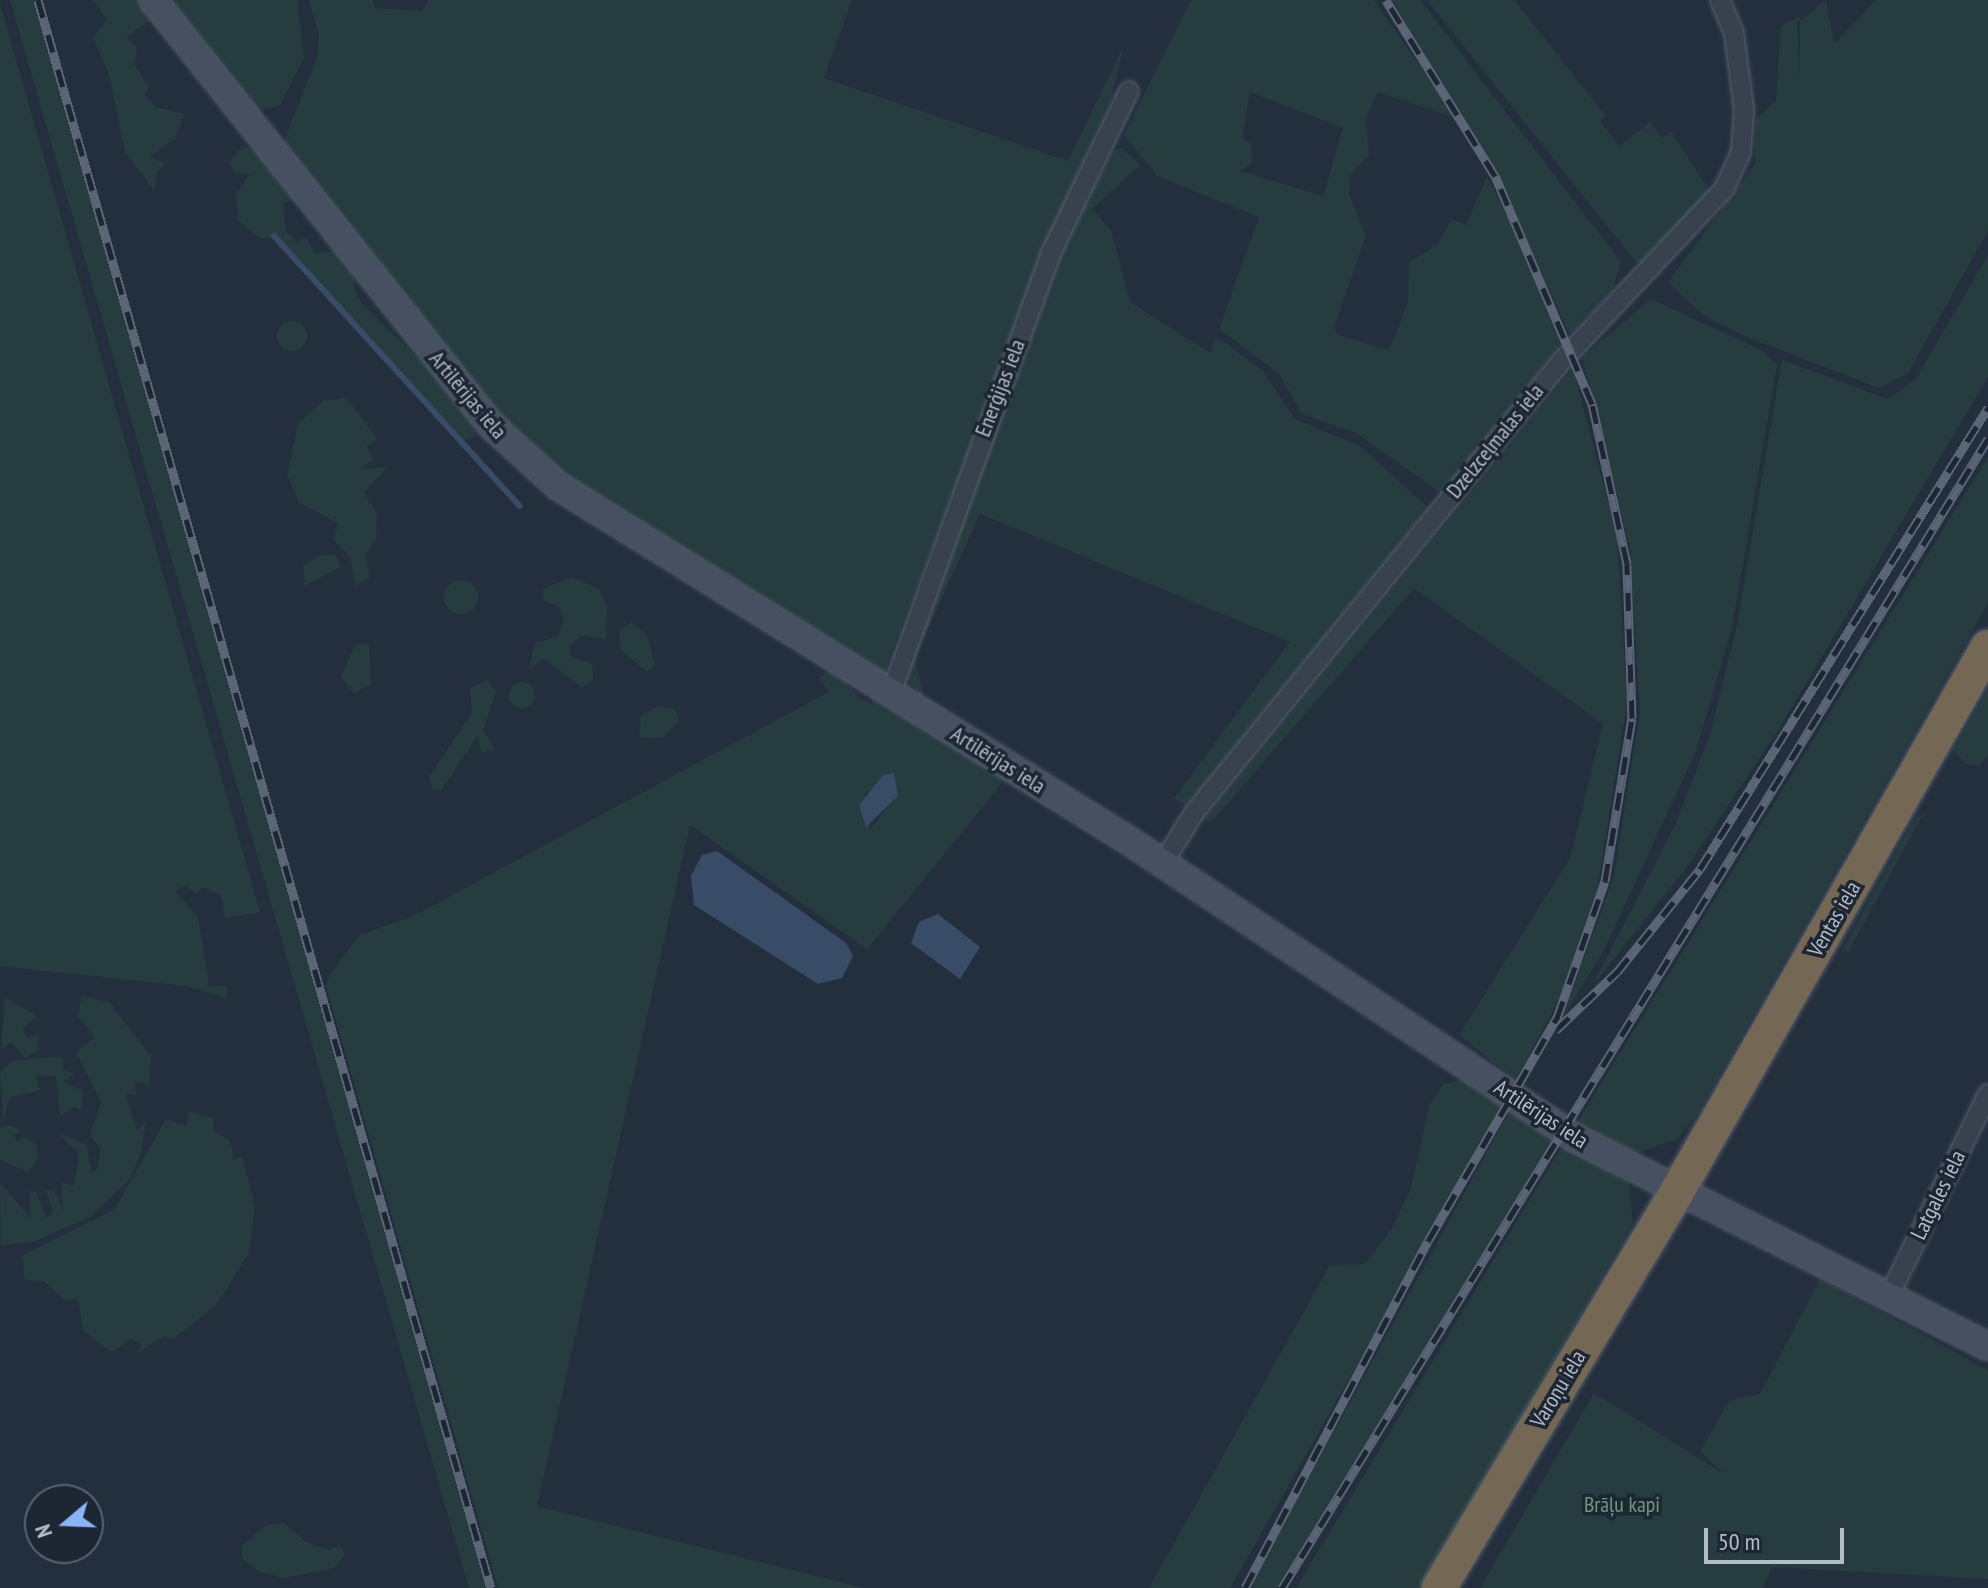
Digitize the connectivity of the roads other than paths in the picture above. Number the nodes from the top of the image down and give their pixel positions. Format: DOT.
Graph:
graph roads {
  1 [pos="153,0"];
  2 [pos="1720,0"];
  3 [pos="1129,91"];
  4 [pos="1988,647"];
  5 [pos="891,693"];
  6 [pos="1163,863"];
  7 [pos="1988,1094"];
  8 [pos="1678,1190"];
  9 [pos="1889,1296"];
  10 [pos="1988,1347"];
  11 [pos="1439,1588"];
  1 -- 5 [label="street, Artilērijas iela"];
  2 -- 6 [label="street, Dzelzceļmalas iela"];
  3 -- 5 [label="street, Enerģijas iela"];
  4 -- 8 [label="highway, Ventas iela"];
  5 -- 6 [label="street, Artilērijas iela"];
  6 -- 8 [label="street, Artilērijas iela"];
  7 -- 9 [label="street, Latgales iela"];
  8 -- 9 [label="street, Artilērijas iela"];
  8 -- 11 [label="highway, Varoņu iela"];
  9 -- 10 [label="street, Artilērijas iela"];
}
